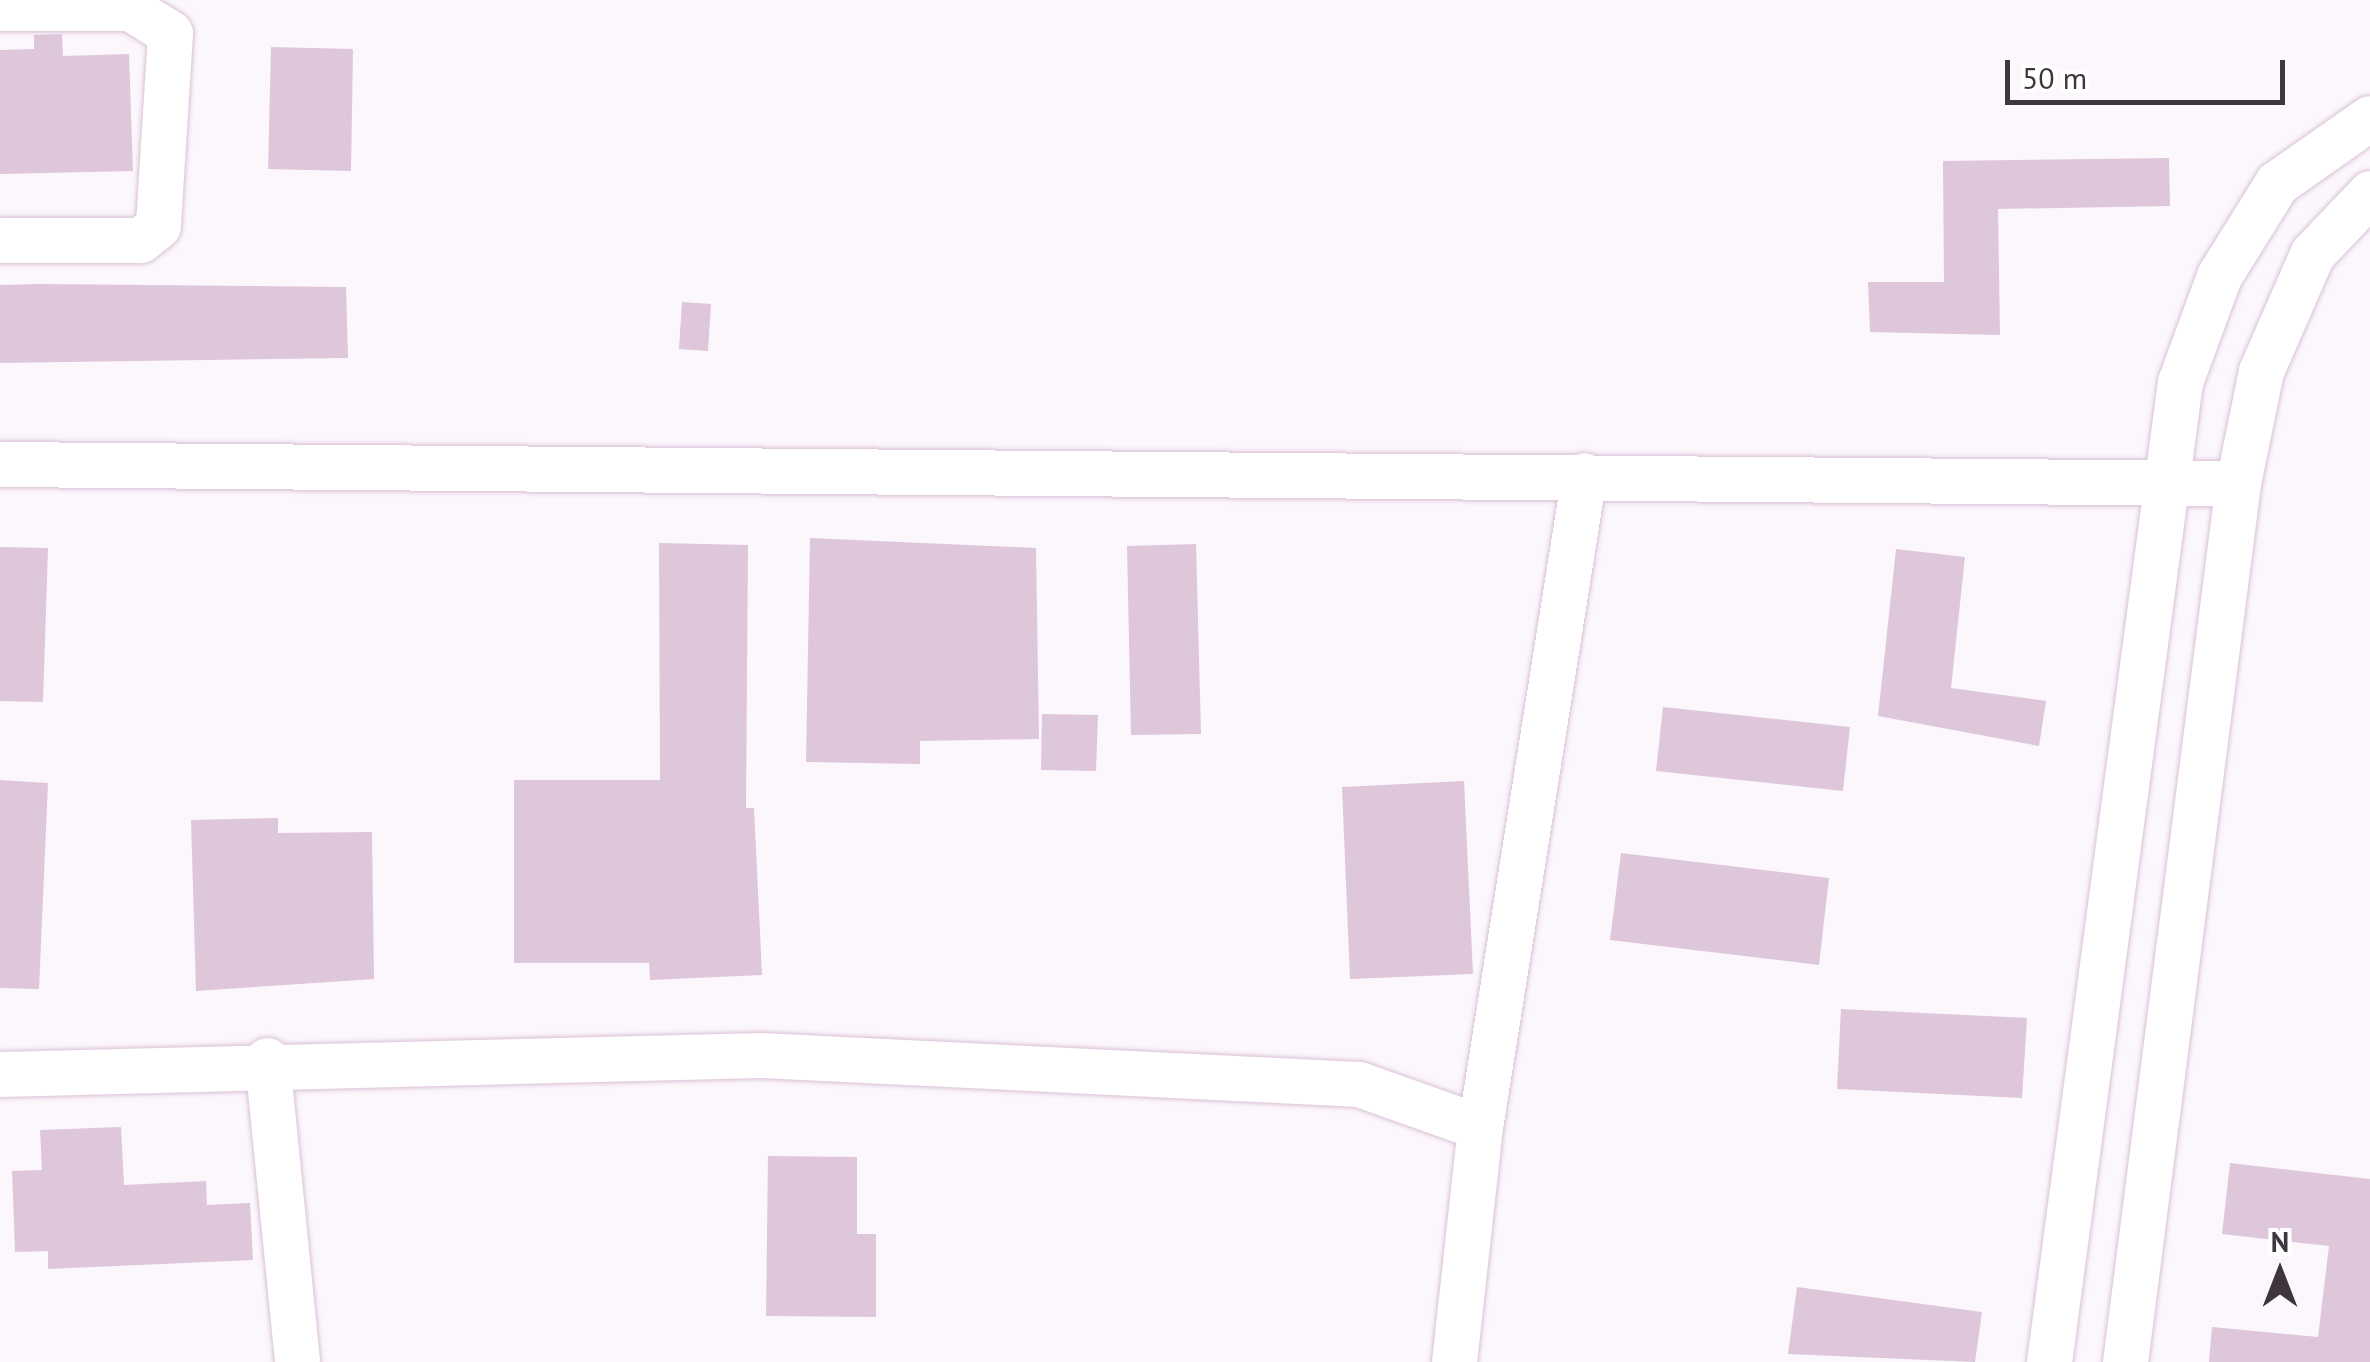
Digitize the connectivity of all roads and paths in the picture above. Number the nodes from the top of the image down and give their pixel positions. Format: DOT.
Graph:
graph roads {
  1 [pos="0,8"];
  2 [pos="2370,118"];
  3 [pos="2370,193"];
  4 [pos="0,240"];
  5 [pos="0,464"];
  6 [pos="1584,475"];
  7 [pos="2168,481"];
  8 [pos="2238,483"];
  9 [pos="267,1060"];
  10 [pos="0,1074"];
  11 [pos="1480,1127"];
  12 [pos="297,1362"];
  13 [pos="1454,1362"];
  14 [pos="2049,1362"];
  15 [pos="2125,1362"];
  1 -- 4 [label="street"];
  2 -- 7 [label="street"];
  3 -- 8 [label="street"];
  5 -- 6 [label="street"];
  6 -- 7 [label="street"];
  6 -- 11 [label="street"];
  7 -- 8 [label="street"];
  7 -- 14 [label="street"];
  8 -- 15 [label="street"];
  9 -- 10 [label="street"];
  9 -- 11 [label="street"];
  9 -- 12 [label="street"];
  11 -- 13 [label="street"];
}
